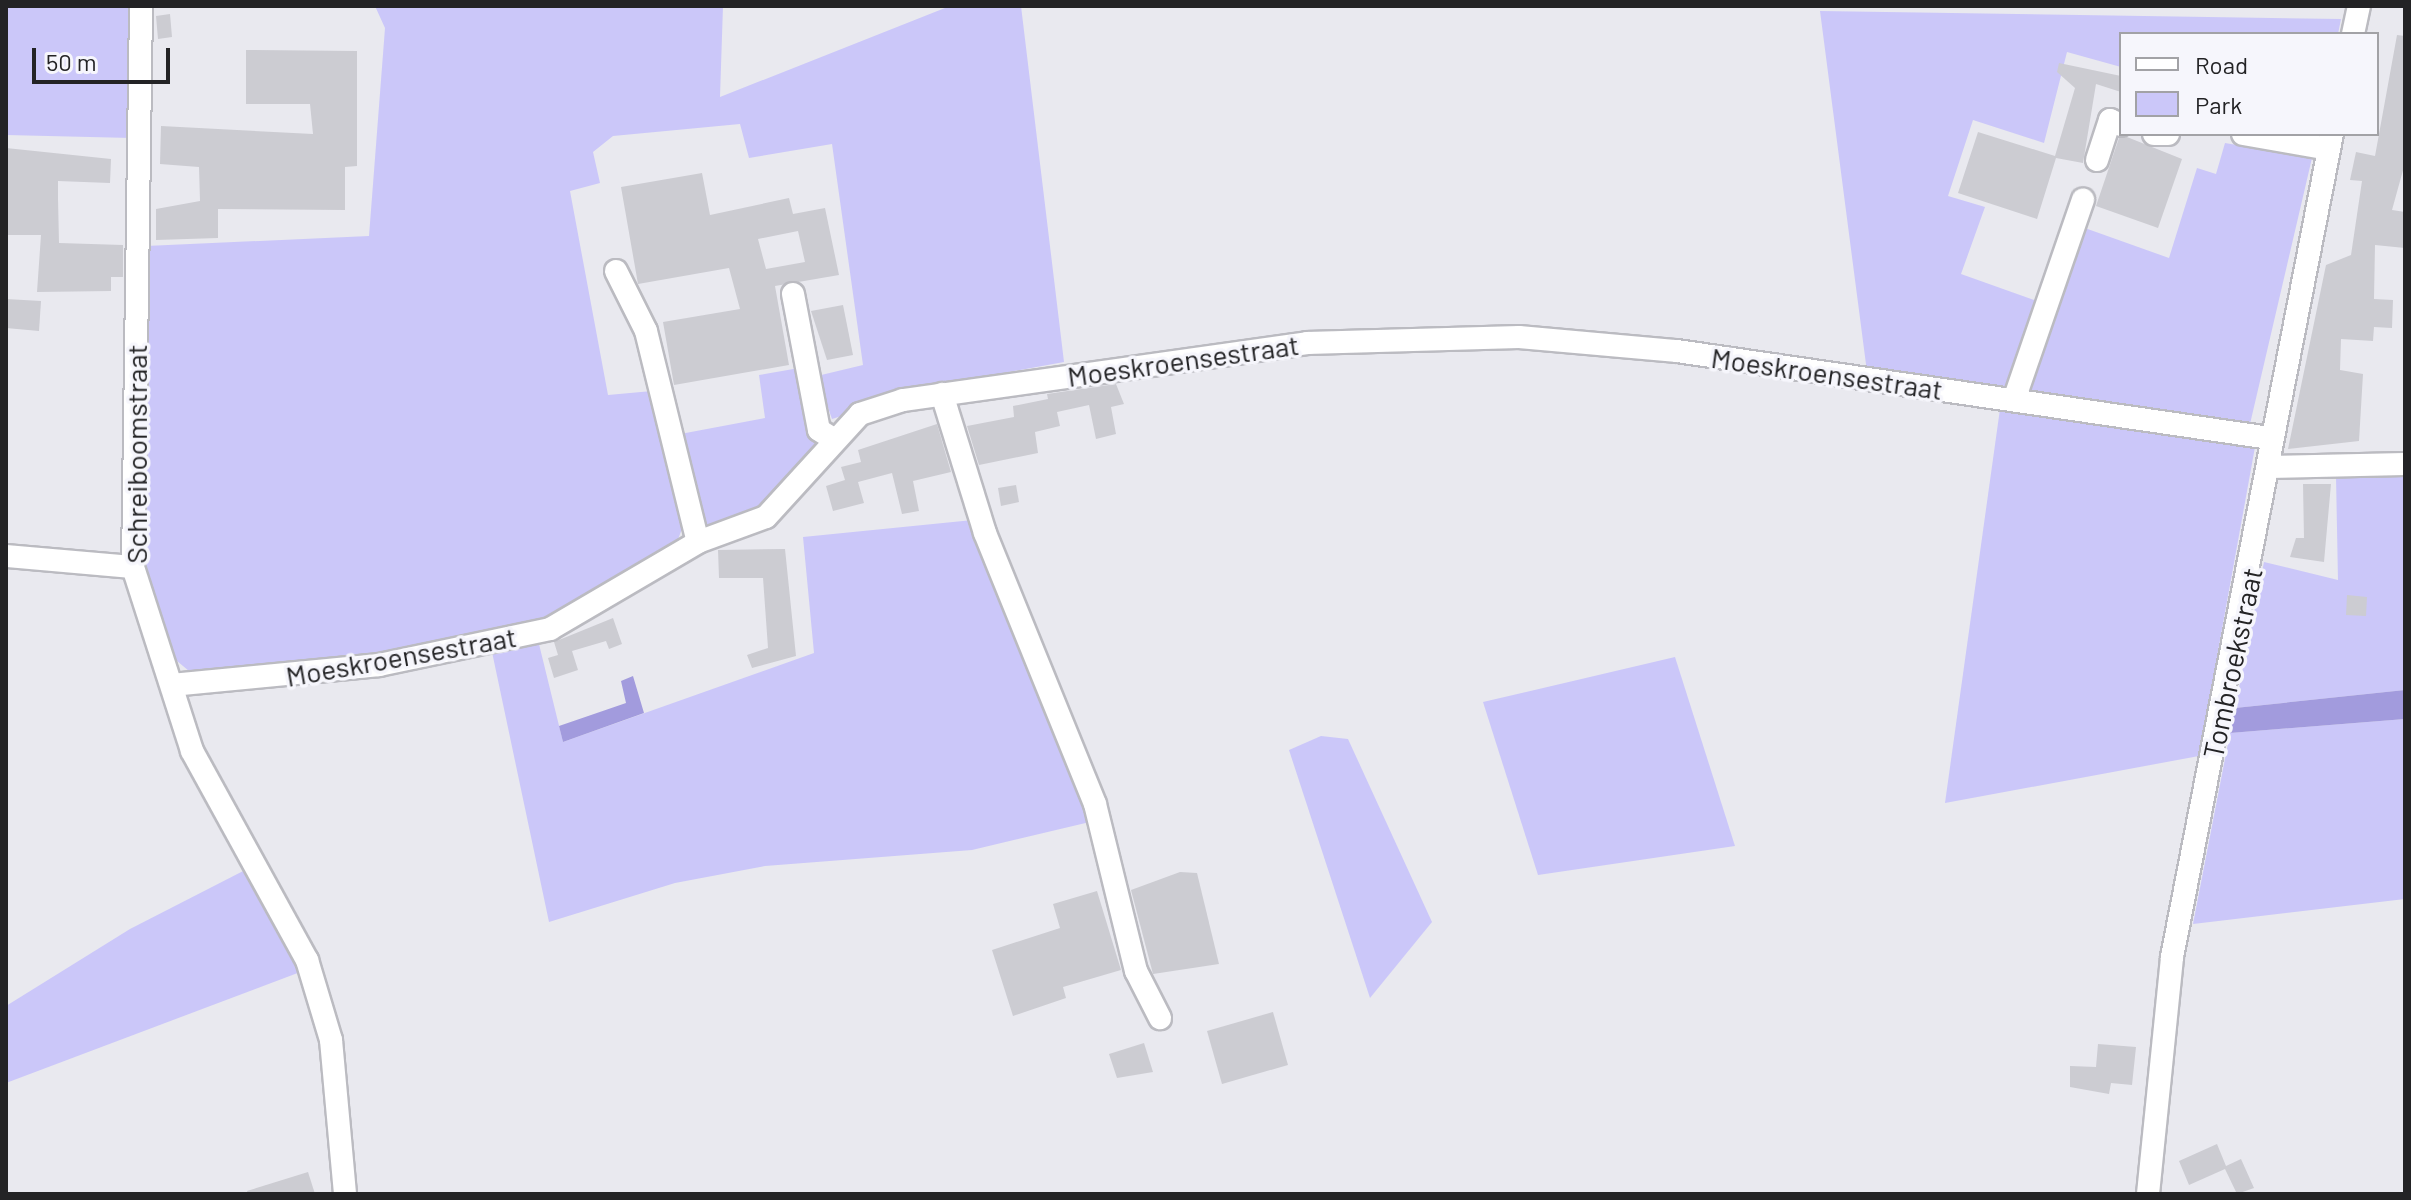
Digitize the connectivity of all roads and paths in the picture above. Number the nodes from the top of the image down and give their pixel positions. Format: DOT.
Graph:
graph roads {
  1 [pos="141,6"];
  2 [pos="2359,6"];
  3 [pos="2353,32"];
  4 [pos="2119,124"];
  5 [pos="2265,136"];
  6 [pos="2331,142"];
  7 [pos="2097,160"];
  8 [pos="2083,200"];
  9 [pos="616,271"];
  10 [pos="793,294"];
  11 [pos="942,394"];
  12 [pos="2014,400"];
  13 [pos="2270,438"];
  14 [pos="835,440"];
  15 [pos="2405,464"];
  16 [pos="2270,467"];
  17 [pos="698,542"];
  18 [pos="6,556"];
  19 [pos="133,567"];
  20 [pos="172,685"];
  21 [pos="1160,1018"];
  22 [pos="345,1194"];
  23 [pos="2148,1194"];
  1 -- 19 [label="street, Schreiboomstraat"];
  2 -- 3 [label="street"];
  4 -- 7 [label="street"];
  5 -- 6 [label="street"];
  6 -- 13 [label="street, Tombroekstraat"];
  8 -- 12 [label="street"];
  9 -- 17 [label="street"];
  10 -- 14 [label="street"];
  11 -- 12 [label="street, Moeskroensestraat"];
  11 -- 14 [label="street, Moeskroensestraat"];
  11 -- 21 [label="street"];
  12 -- 13 [label="street, Moeskroensestraat"];
  13 -- 16 [label="street, Tombroekstraat"];
  14 -- 17 [label="street, Moeskroensestraat"];
  15 -- 16 [label="street"];
  16 -- 23 [label="street, Tombroekstraat"];
  17 -- 20 [label="street, Moeskroensestraat"];
  18 -- 19 [label="street"];
  19 -- 20 [label="street, Schreiboomstraat"];
  20 -- 22 [label="street, Schreiboomstraat"];
}
